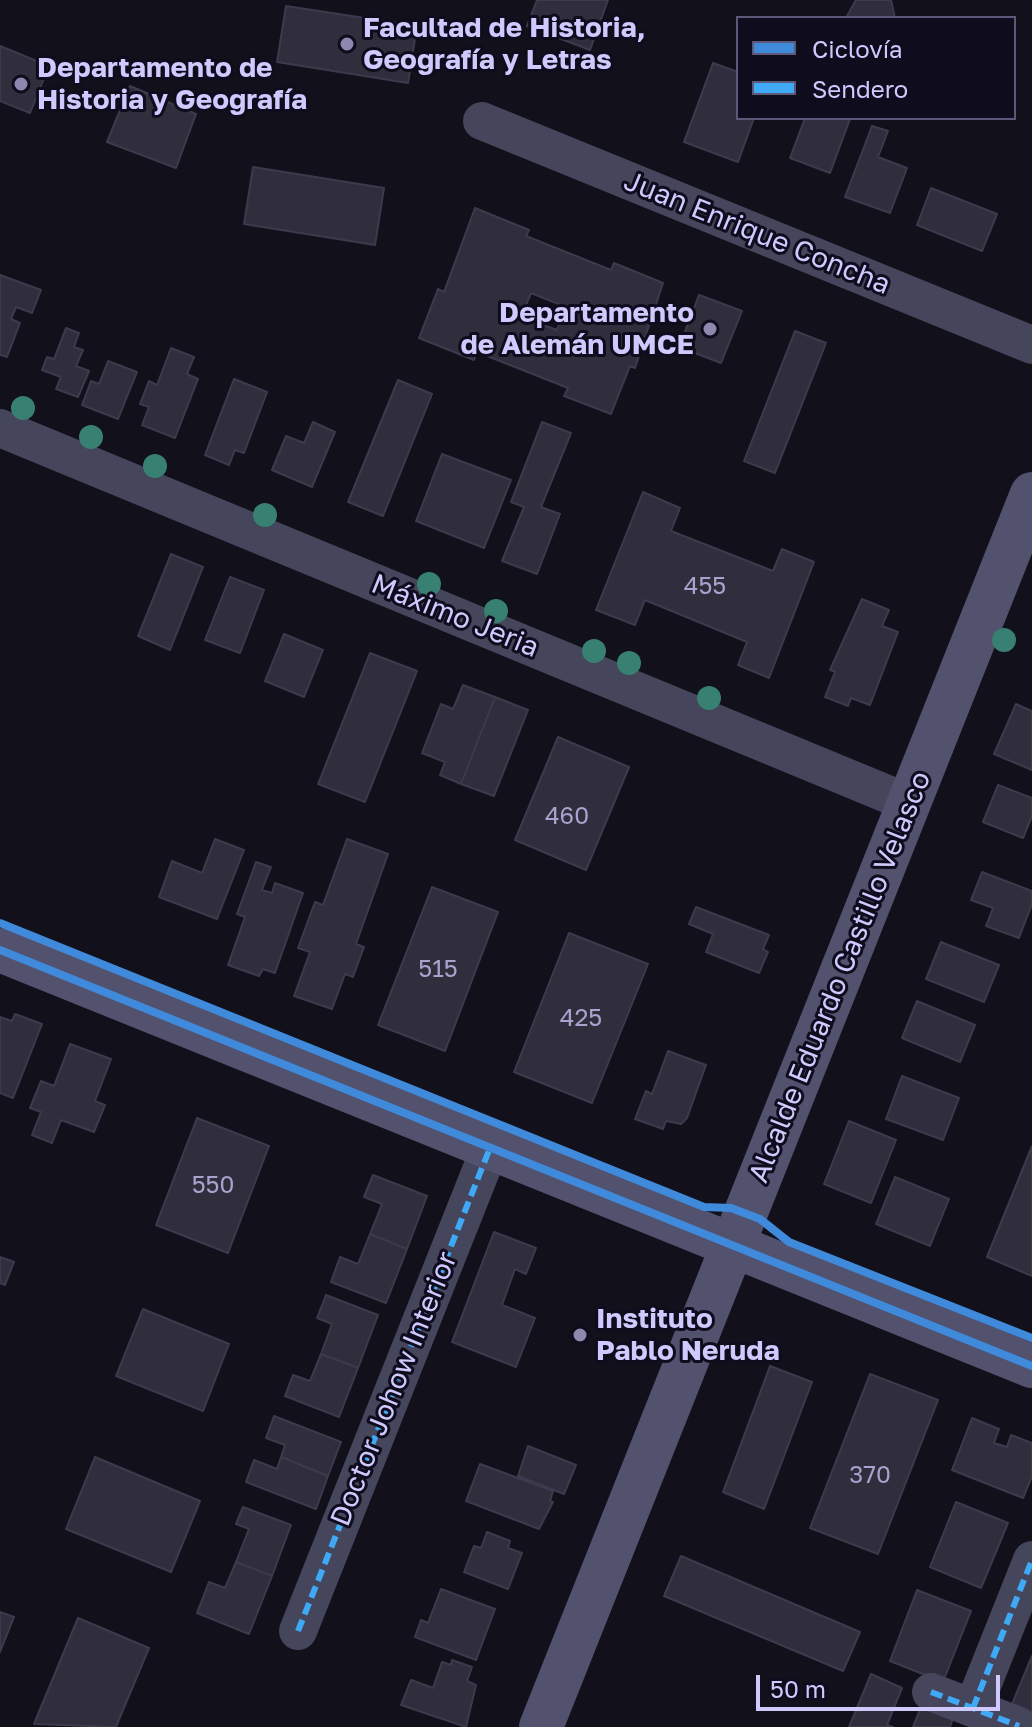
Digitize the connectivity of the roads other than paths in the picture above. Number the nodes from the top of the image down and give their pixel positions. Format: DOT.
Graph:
graph roads {
  1 [pos="482,121"];
  2 [pos="1032,345"];
  3 [pos="0,428"];
  4 [pos="1032,494"];
  5 [pos="909,803"];
  6 [pos="0,950"];
  7 [pos="490,1148"];
  8 [pos="733,1245"];
  9 [pos="1032,1366"];
  10 [pos="1032,1560"];
  11 [pos="298,1631"];
  12 [pos="931,1692"];
  13 [pos="973,1708"];
  14 [pos="1019,1726"];
  15 [pos="541,1727"];
  1 -- 2 [label="street, Juan Enrique Concha"];
  3 -- 5 [label="street, Máximo Jeria"];
  4 -- 5 [label="main road, Alcalde Eduardo Castillo Velasco"];
  5 -- 8 [label="main road, Alcalde Eduardo Castillo Velasco"];
  6 -- 7 [label="main road"];
  7 -- 8 [label="main road"];
  7 -- 11 [label="street, Doctor Johow Interior"];
  8 -- 9 [label="main road"];
  8 -- 15 [label="main road, Alcalde Eduardo Castillo Velasco"];
  10 -- 13 [label="street"];
  12 -- 13 [label="street"];
  13 -- 14 [label="street"];
}
